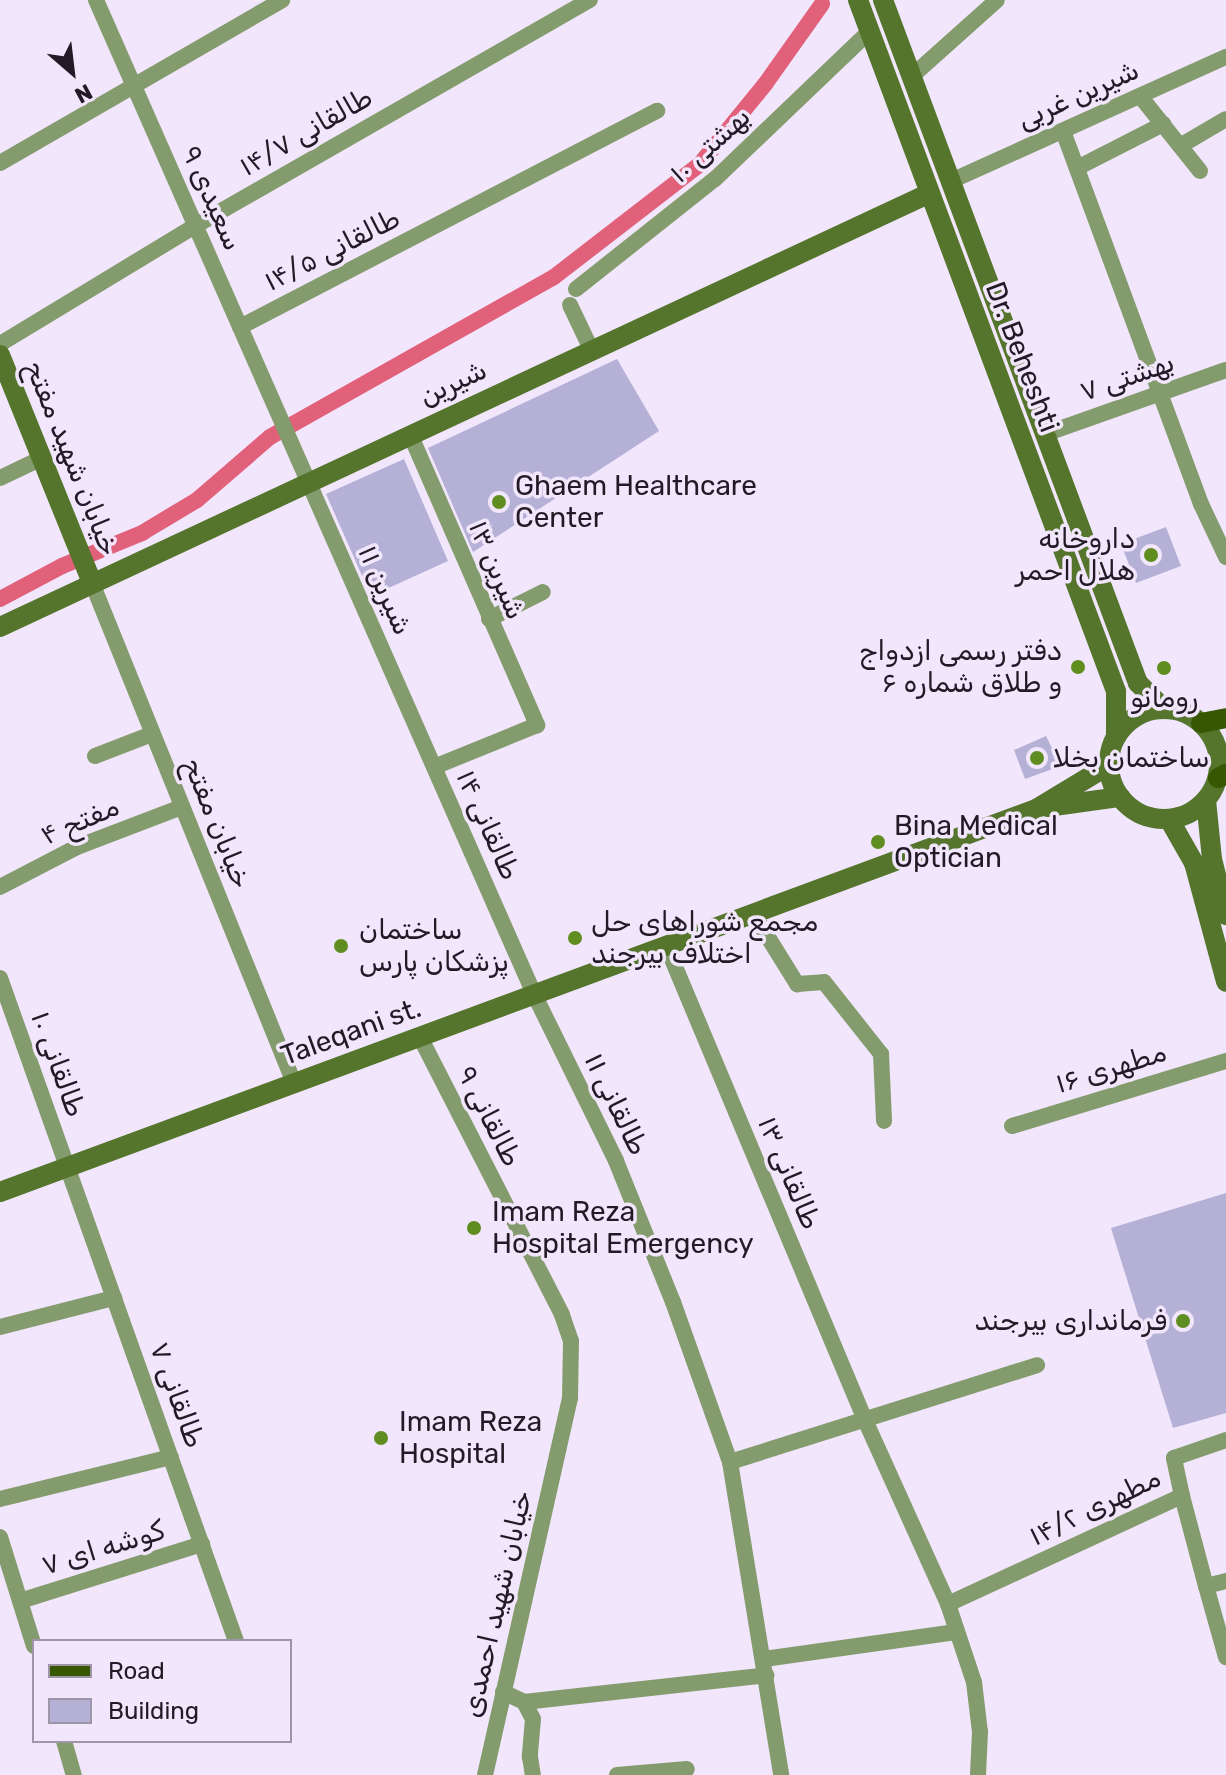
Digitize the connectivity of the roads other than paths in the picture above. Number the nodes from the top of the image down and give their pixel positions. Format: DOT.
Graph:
graph roads {
  1 [pos="96,0"];
  2 [pos="282,0"];
  3 [pos="590,0"];
  4 [pos="858,0"];
  5 [pos="883,0"];
  6 [pos="997,0"];
  7 [pos="870,31"];
  8 [pos="1226,57"];
  9 [pos="911,77"];
  10 [pos="133,84"];
  11 [pos="1140,96"];
  12 [pos="657,111"];
  13 [pos="1226,119"];
  14 [pos="1163,124"];
  15 [pos="1063,131"];
  16 [pos="1180,146"];
  17 [pos="0,163"];
  18 [pos="1077,168"];
  19 [pos="1200,171"];
  20 [pos="951,181"];
  21 [pos="930,193"];
  22 [pos="195,226"];
  23 [pos="240,327"];
  24 [pos="0,344"];
  25 [pos="591,349"];
  26 [pos="0,355"];
  27 [pos="1226,370"];
  28 [pos="1160,393"];
  29 [pos="410,434"];
  30 [pos="1045,434"];
  31 [pos="294,449"];
  32 [pos="42,458"];
  33 [pos="0,478"];
  34 [pos="309,482"];
  35 [pos="1226,557"];
  36 [pos="92,583"];
  37 [pos="543,592"];
  38 [pos="489,619"];
  39 [pos="0,627"];
  40 [pos="1164,709"];
  41 [pos="1226,718"];
  42 [pos="414,720"];
  43 [pos="1201,723"];
  44 [pos="152,734"];
  45 [pos="1116,737"];
  46 [pos="95,756"];
  47 [pos="1109,765"];
  48 [pos="434,767"];
  49 [pos="1222,776"];
  50 [pos="1120,797"];
  51 [pos="1206,800"];
  52 [pos="182,807"];
  53 [pos="1036,809"];
  54 [pos="1169,819"];
  55 [pos="0,887"];
  56 [pos="753,913"];
  57 [pos="1226,915"];
  58 [pos="666,945"];
  59 [pos="0,978"];
  60 [pos="1226,982"];
  61 [pos="534,994"];
  62 [pos="420,1037"];
  63 [pos="1226,1061"];
  64 [pos="294,1083"];
  65 [pos="884,1121"];
  66 [pos="1012,1126"];
  67 [pos="68,1167"];
  68 [pos="0,1192"];
  69 [pos="114,1298"];
  70 [pos="0,1327"];
  71 [pos="1037,1365"];
  72 [pos="570,1398"];
  73 [pos="865,1420"];
  74 [pos="1226,1440"];
  75 [pos="171,1457"];
  76 [pos="730,1462"];
  77 [pos="1182,1496"];
  78 [pos="0,1499"];
  79 [pos="0,1537"];
  80 [pos="202,1544"];
  81 [pos="1226,1581"];
  82 [pos="1206,1586"];
  83 [pos="20,1601"];
  84 [pos="948,1604"];
  85 [pos="956,1632"];
  86 [pos="235,1639"];
  87 [pos="32,1640"];
  88 [pos="1226,1657"];
  89 [pos="765,1667"];
  90 [pos="503,1692"];
  91 [pos="524,1702"];
  92 [pos="65,1743"];
  93 [pos="687,1769"];
  94 [pos="74,1775"];
  95 [pos="485,1775"];
  96 [pos="533,1775"];
  97 [pos="617,1775"];
  98 [pos="781,1775"];
  99 [pos="978,1775"];
  1 -- 10 [label="street, سعیدی ۹"];
  2 -- 10 [label="street"];
  3 -- 22 [label="street, طالقانی ۱۴/۷"];
  4 -- 7 [label="main road, Dr. Beheshti"];
  5 -- 9 [label="main road, Dr. Beheshti"];
  6 -- 9 [label="street"];
  7 -- 21 [label="main road, Dr. Beheshti"];
  7 -- 25 [label="street, بهشتی ۱۰"];
  8 -- 11 [label="street, شیرین غربی"];
  9 -- 20 [label="main road, Dr. Beheshti"];
  10 -- 17 [label="street"];
  10 -- 22 [label="street, سعیدی ۹"];
  11 -- 14 [label="street"];
  11 -- 15 [label="street, شیرین غربی"];
  12 -- 23 [label="street, طالقانی ۱۴/۵"];
  13 -- 16 [label="street"];
  14 -- 16 [label="street"];
  14 -- 18 [label="street"];
  15 -- 18 [label="street"];
  15 -- 20 [label="street, شیرین غربی"];
  16 -- 19 [label="street"];
  18 -- 28 [label="street"];
  20 -- 30 [label="main road, Dr. Beheshti"];
  21 -- 25 [label="main road, شیرین"];
  21 -- 45 [label="main road, Dr. Beheshti"];
  22 -- 23 [label="street, سعیدی ۹"];
  22 -- 24 [label="street, طالقانی ۱۴/۷"];
  23 -- 31 [label="street, سعیدی ۹"];
  25 -- 29 [label="main road, شیرین"];
  26 -- 32 [label="main road, خیابان شهید مفتح"];
  27 -- 28 [label="street, بهشتی ۷"];
  28 -- 30 [label="street, بهشتی ۷"];
  28 -- 35 [label="street"];
  29 -- 34 [label="main road, شیرین"];
  29 -- 38 [label="street, شیرین ۱۳"];
  30 -- 40 [label="main road, Dr. Beheshti"];
  31 -- 34 [label="street, شیرین ۱۱"];
  32 -- 33 [label="street"];
  32 -- 36 [label="main road, خیابان شهید مفتح"];
  34 -- 36 [label="main road, شیرین"];
  34 -- 42 [label="street, شیرین ۱۱"];
  36 -- 39 [label="main road, شیرین"];
  36 -- 44 [label="street, خیابان مفتح"];
  37 -- 38 [label="street"];
  38 -- 48 [label="street, شیرین ۱۳"];
  40 -- 43 [label="main road"];
  40 -- 45 [label="main road"];
  41 -- 43 [label="main road"];
  42 -- 48 [label="street, طالقانی ۱۴"];
  43 -- 49 [label="main road"];
  44 -- 46 [label="street"];
  44 -- 52 [label="street, خیابان مفتح"];
  45 -- 47 [label="main road"];
  47 -- 50 [label="main road"];
  47 -- 53 [label="main road"];
  48 -- 61 [label="street, طالقانی ۱۴"];
  49 -- 51 [label="main road"];
  50 -- 53 [label="main road"];
  50 -- 54 [label="main road"];
  51 -- 54 [label="main road"];
  51 -- 57 [label="main road"];
  52 -- 55 [label="street, مفتح ۴"];
  52 -- 64 [label="street, خیابان مفتح"];
  53 -- 56 [label="main road, Taleqani st."];
  54 -- 60 [label="main road"];
  56 -- 58 [label="main road, Taleqani st."];
  56 -- 65 [label="street"];
  58 -- 61 [label="main road, Taleqani st."];
  58 -- 73 [label="street, طالقانی ۱۳"];
  59 -- 67 [label="street, طالقانی ۱۰"];
  61 -- 62 [label="main road, Taleqani st."];
  61 -- 76 [label="street, طالقانی ۱۱"];
  62 -- 64 [label="main road, Taleqani st."];
  62 -- 72 [label="street, طالقانی ۹"];
  63 -- 66 [label="street, مطهری ۱۶"];
  64 -- 67 [label="main road, Taleqani st."];
  67 -- 68 [label="main road, Taleqani st."];
  67 -- 69 [label="street, طالقانی ۷"];
  69 -- 70 [label="street"];
  69 -- 75 [label="street, طالقانی ۷"];
  71 -- 73 [label="street"];
  72 -- 90 [label="street, خیابان شهید احمدی"];
  73 -- 76 [label="street"];
  73 -- 84 [label="street, طالقانی ۱۳"];
  74 -- 77 [label="street, مطهری ۱۴/۲"];
  75 -- 78 [label="street"];
  75 -- 80 [label="street, طالقانی ۷"];
  76 -- 89 [label="street, طالقانی ۱۱"];
  77 -- 82 [label="street"];
  77 -- 84 [label="street, مطهری ۱۴/۲"];
  79 -- 83 [label="street"];
  80 -- 83 [label="street, کوشه ای ۷"];
  80 -- 86 [label="street, طالقانی ۷"];
  81 -- 82 [label="street"];
  82 -- 88 [label="street"];
  83 -- 87 [label="street"];
  84 -- 85 [label="street, طالقانی ۱۳"];
  85 -- 89 [label="street"];
  85 -- 99 [label="street, طالقانی ۱۳"];
  89 -- 91 [label="street"];
  89 -- 98 [label="street, طالقانی ۱۱"];
  90 -- 91 [label="street"];
  90 -- 95 [label="street, خیابان شهید احمدی"];
  91 -- 96 [label="street"];
  92 -- 94 [label="street"];
  93 -- 97 [label="street"];
}
